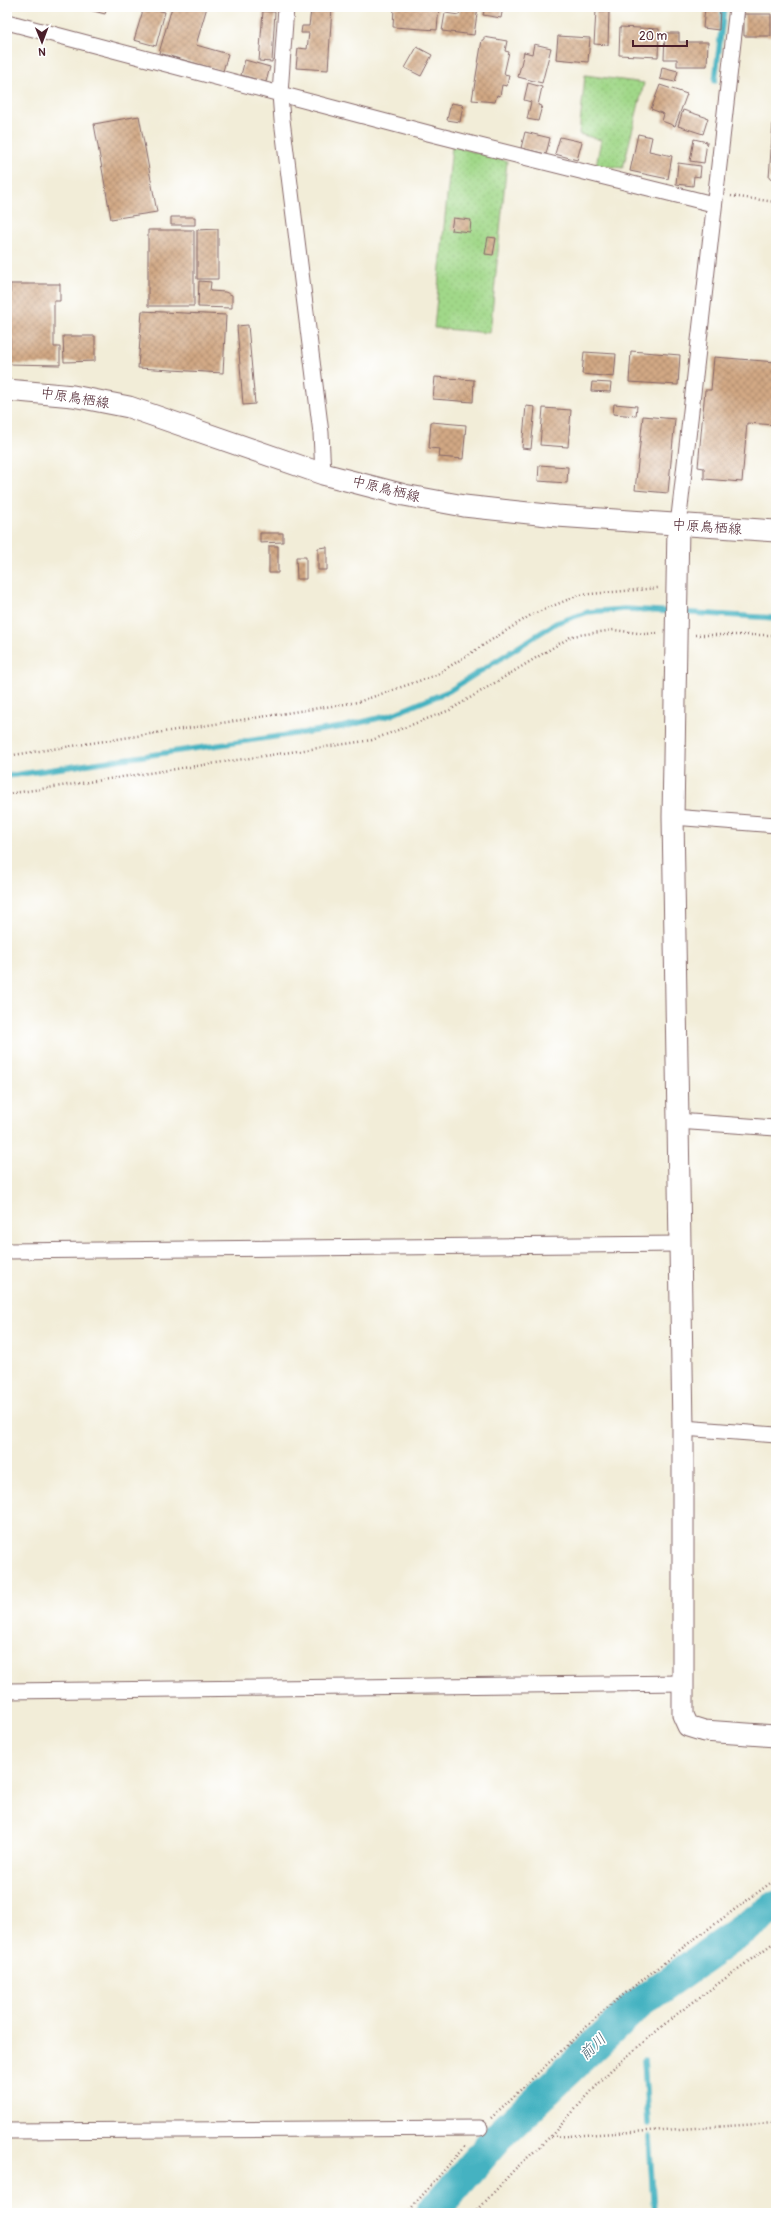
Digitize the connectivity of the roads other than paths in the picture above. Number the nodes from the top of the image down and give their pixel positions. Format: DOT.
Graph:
graph roads {
  1 [pos="286,7"];
  2 [pos="737,7"];
  3 [pos="7,22"];
  4 [pos="280,94"];
  5 [pos="714,198"];
  6 [pos="7,390"];
  7 [pos="323,474"];
  8 [pos="678,525"];
  9 [pos="776,531"];
  10 [pos="673,817"];
  11 [pos="776,825"];
  12 [pos="676,1121"];
  13 [pos="776,1128"];
  14 [pos="680,1244"];
  15 [pos="7,1251"];
  16 [pos="683,1428"];
  17 [pos="776,1436"];
  18 [pos="683,1683"];
  19 [pos="7,1691"];
  20 [pos="776,1736"];
  21 [pos="480,2128"];
  22 [pos="7,2131"];
  1 -- 4 [label="street"];
  2 -- 5 [label="street"];
  3 -- 4 [label="street"];
  4 -- 5 [label="street"];
  4 -- 7 [label="street"];
  5 -- 8 [label="street"];
  6 -- 7 [label="street, 中原鳥栖線"];
  7 -- 8 [label="street, 中原鳥栖線"];
  8 -- 9 [label="street, 中原鳥栖線"];
  8 -- 10 [label="street"];
  10 -- 11 [label="street"];
  10 -- 12 [label="street"];
  12 -- 13 [label="street"];
  12 -- 14 [label="street"];
  14 -- 15 [label="street"];
  14 -- 16 [label="street"];
  16 -- 17 [label="street"];
  16 -- 18 [label="street"];
  18 -- 19 [label="street"];
  18 -- 20 [label="street"];
  21 -- 22 [label="street"];
}
